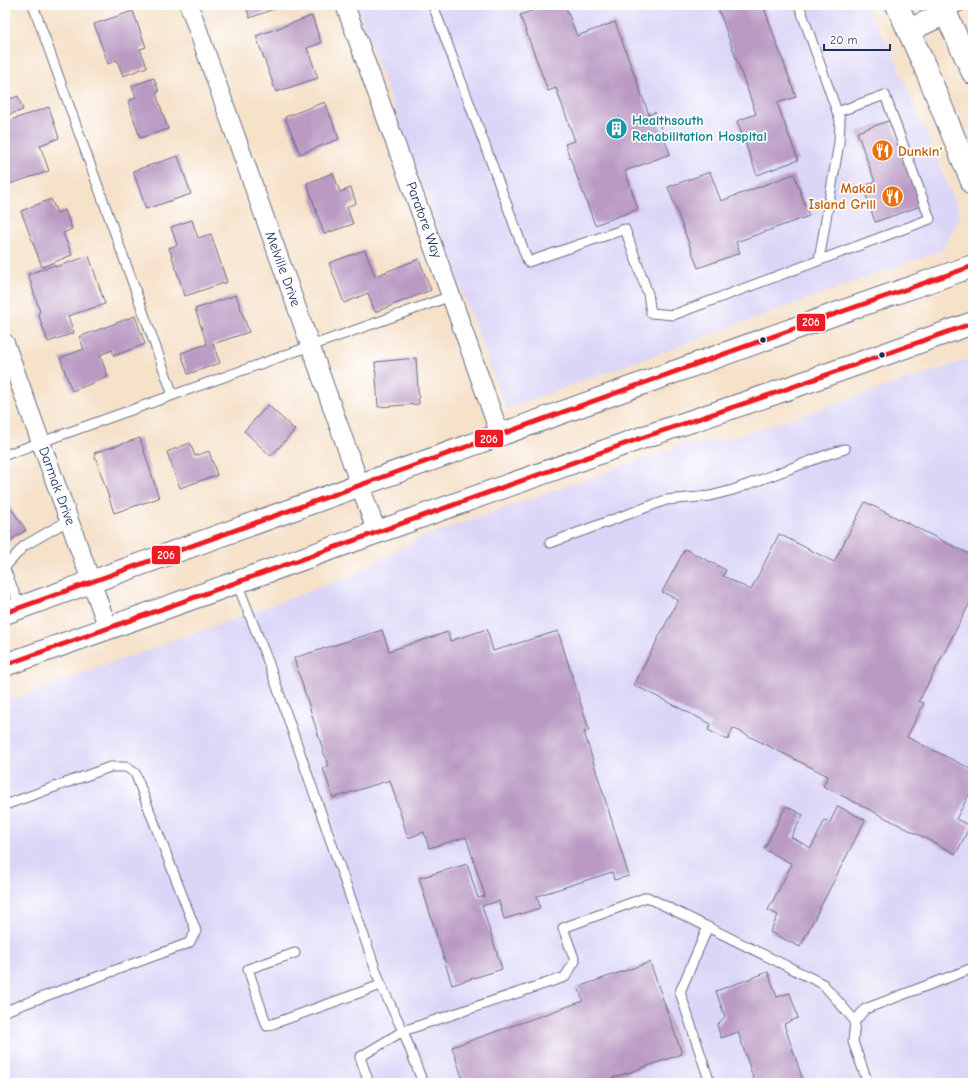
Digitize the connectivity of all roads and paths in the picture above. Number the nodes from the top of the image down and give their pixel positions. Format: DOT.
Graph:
graph roads {
  1 [pos="33,5"];
  2 [pos="189,5"];
  3 [pos="345,5"];
  4 [pos="434,5"];
  5 [pos="799,5"];
  6 [pos="897,5"];
  7 [pos="951,8"];
  8 [pos="909,30"];
  9 [pos="973,73"];
  10 [pos="837,112"];
  11 [pos="973,184"];
  12 [pos="819,260"];
  13 [pos="973,266"];
  14 [pos="451,296"];
  15 [pos="973,323"];
  16 [pos="5,343"];
  17 [pos="311,346"];
  18 [pos="173,395"];
  19 [pos="500,435"];
  20 [pos="41,442"];
  21 [pos="845,449"];
  22 [pos="5,455"];
  23 [pos="361,486"];
  24 [pos="69,520"];
  25 [pos="377,533"];
  26 [pos="550,543"];
  27 [pos="5,568"];
  28 [pos="92,582"];
  29 [pos="237,583"];
  30 [pos="12,610"];
  31 [pos="108,628"];
  32 [pos="5,665"];
  33 [pos="5,805"];
  34 [pos="708,927"];
  35 [pos="295,953"];
  36 [pos="973,968"];
  37 [pos="381,985"];
  38 [pos="5,1011"];
  39 [pos="856,1021"];
  40 [pos="403,1031"];
  41 [pos="369,1083"];
  42 [pos="423,1083"];
  43 [pos="708,1083"];
  44 [pos="868,1083"];
  1 -- 18 [label="lane"];
  2 -- 17 [label="street, Melville Drive"];
  3 -- 14 [label="street, Paratore Way"];
  4 -- 12 [label="lane"];
  5 -- 10 [label="lane"];
  6 -- 8 [label="main road"];
  7 -- 8 [label="main road"];
  7 -- 9 [label="main road"];
  8 -- 11 [label="main road"];
  10 -- 12 [label="lane"];
  10 -- 12 [label="lane"];
  13 -- 19 [label="main road"];
  14 -- 17 [label="lane"];
  14 -- 19 [label="street, Paratore Way"];
  15 -- 25 [label="main road"];
  16 -- 20 [label="street, Darmak Drive"];
  17 -- 18 [label="lane"];
  17 -- 23 [label="street, Melville Drive"];
  18 -- 20 [label="lane"];
  19 -- 23 [label="main road"];
  20 -- 22 [label="lane"];
  20 -- 24 [label="street, Darmak Drive"];
  21 -- 26 [label="lane"];
  23 -- 25 [label="street, Melville Drive"];
  23 -- 28 [label="main road"];
  24 -- 27 [label="lane"];
  24 -- 28 [label="street, Darmak Drive"];
  25 -- 29 [label="main road"];
  27 -- 30 [label="lane"];
  28 -- 30 [label="main road"];
  28 -- 31 [label="street, Darmak Drive"];
  29 -- 31 [label="main road"];
  29 -- 37 [label="lane"];
  31 -- 32 [label="main road"];
  33 -- 38 [label="lane"];
  34 -- 39 [label="lane"];
  34 -- 40 [label="lane"];
  34 -- 43 [label="lane"];
  35 -- 37 [label="lane"];
  36 -- 39 [label="lane"];
  37 -- 40 [label="lane"];
  39 -- 44 [label="lane"];
  40 -- 41 [label="lane"];
  40 -- 42 [label="lane"];
}
